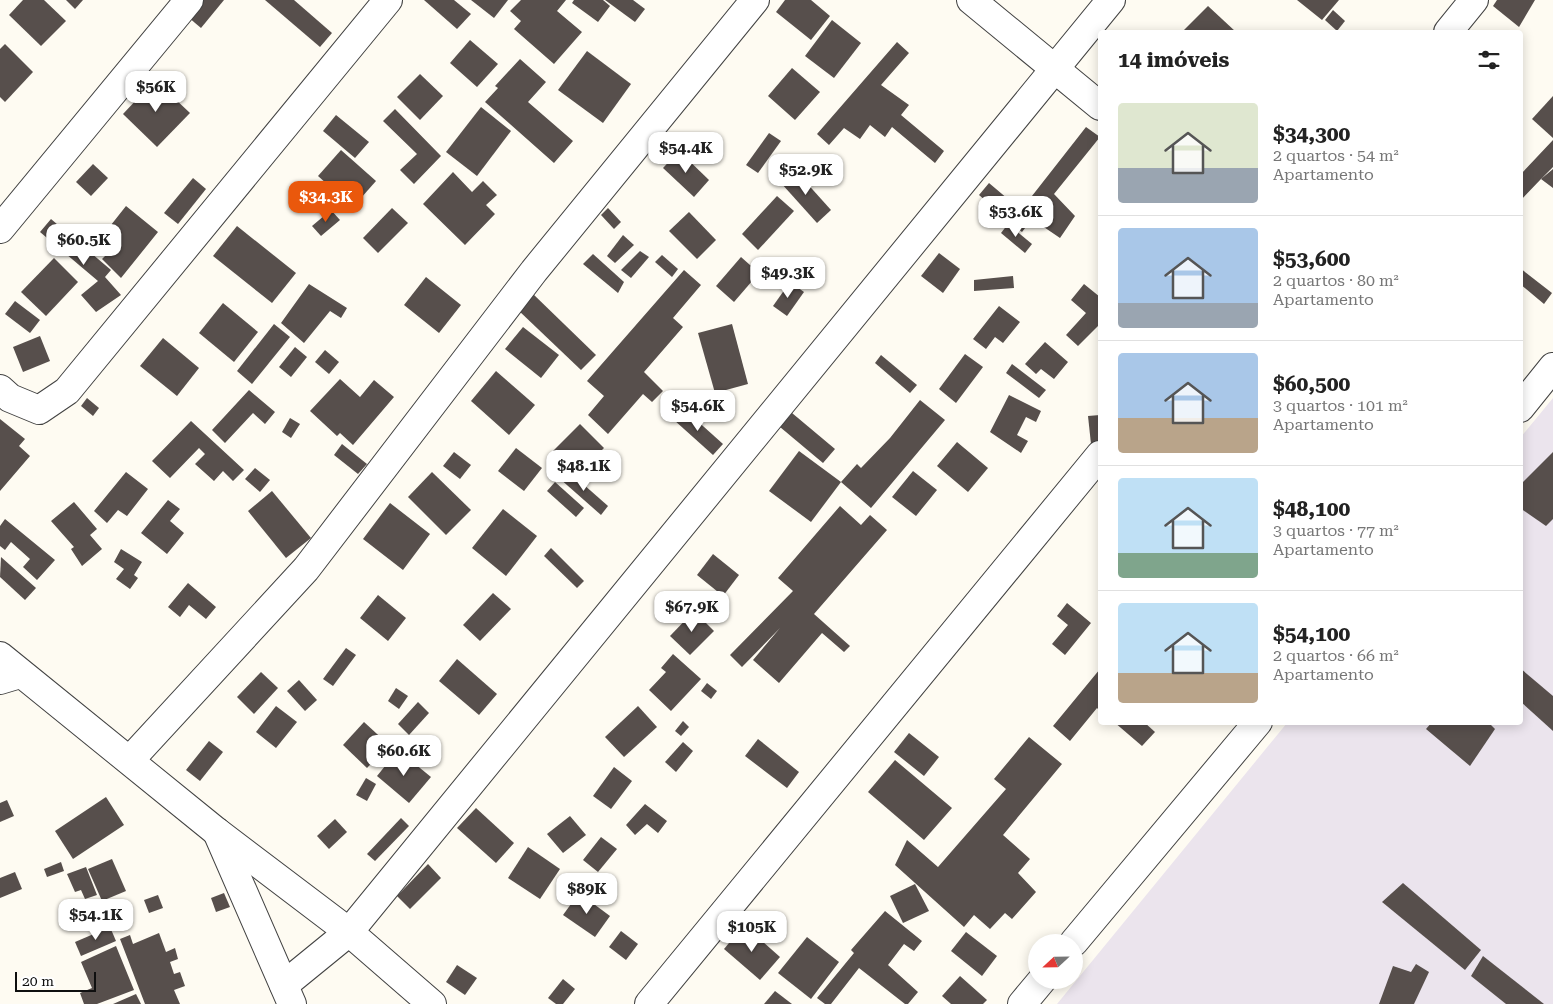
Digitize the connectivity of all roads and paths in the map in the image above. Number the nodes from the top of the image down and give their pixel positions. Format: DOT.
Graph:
graph roads {
  1 [pos="189,0"];
  2 [pos="388,0"];
  3 [pos="755,0"];
  4 [pos="971,0"];
  5 [pos="1111,0"];
  6 [pos="1474,0"];
  7 [pos="1450,30"];
  8 [pos="1057,69"];
  9 [pos="1098,104"];
  10 [pos="0,229"];
  11 [pos="1553,366"];
  12 [pos="0,389"];
  13 [pos="1523,404"];
  14 [pos="1098,457"];
  15 [pos="0,656"];
  16 [pos="10,677"];
  17 [pos="1255,725"];
  18 [pos="130,760"];
  19 [pos="217,832"];
  20 [pos="350,932"];
  21 [pos="1081,934"];
  22 [pos="1034,989"];
  23 [pos="288,995"];
  24 [pos="432,1004"];
  25 [pos="649,1004"];
  26 [pos="1022,1004"];
  1 -- 10 [label="street"];
  2 -- 12 [label="street"];
  3 -- 18 [label="street"];
  4 -- 8 [label="street"];
  5 -- 8 [label="street"];
  6 -- 7 [label="street"];
  8 -- 9 [label="street"];
  8 -- 20 [label="street"];
  11 -- 13 [label="street"];
  14 -- 25 [label="street"];
  15 -- 16 [label="street"];
  16 -- 18 [label="street"];
  17 -- 21 [label="street"];
  18 -- 19 [label="street"];
  19 -- 20 [label="street"];
  19 -- 23 [label="street"];
  20 -- 23 [label="street"];
  20 -- 24 [label="street"];
  22 -- 26 [label="street"];
}
